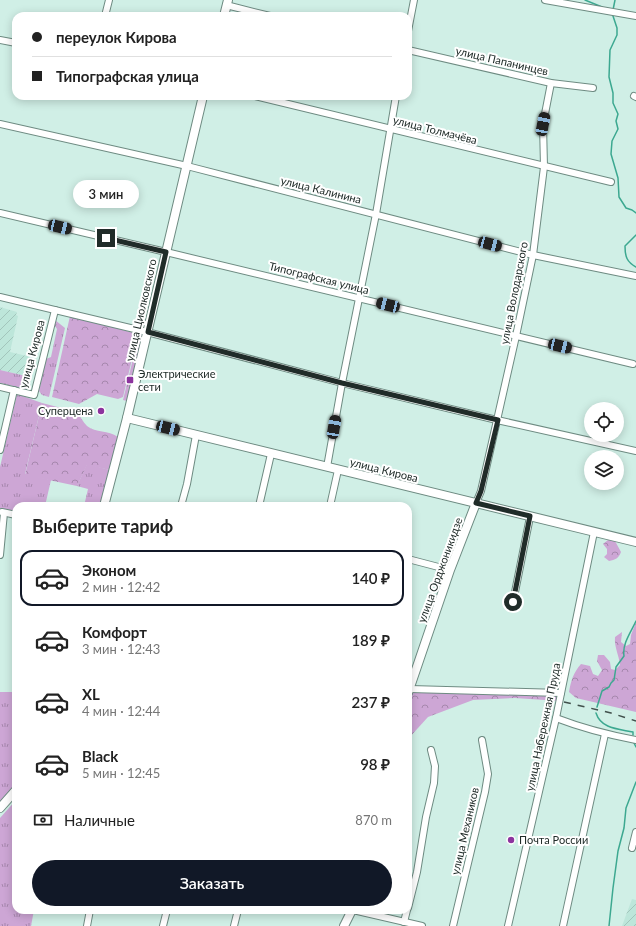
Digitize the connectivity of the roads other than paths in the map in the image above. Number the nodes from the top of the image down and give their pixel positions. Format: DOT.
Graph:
graph roads {
  1 [pos="109,0"];
  2 [pos="414,0"];
  3 [pos="545,0"];
  4 [pos="227,3"];
  5 [pos="106,12"];
  6 [pos="257,12"];
  7 [pos="412,12"];
  8 [pos="636,16"];
  9 [pos="0,40"];
  10 [pos="12,42"];
  11 [pos="412,51"];
  12 [pos="550,83"];
  13 [pos="593,88"];
  14 [pos="202,100"];
  15 [pos="271,100"];
  16 [pos="395,100"];
  17 [pos="0,124"];
  18 [pos="390,130"];
  19 [pos="187,166"];
  20 [pos="544,167"];
  21 [pos="611,182"];
  22 [pos="0,213"];
  23 [pos="376,214"];
  24 [pos="166,252"];
  25 [pos="533,255"];
  26 [pos="636,276"];
  27 [pos="0,297"];
  28 [pos="360,298"];
  29 [pos="55,310"];
  30 [pos="148,332"];
  31 [pos="516,336"];
  32 [pos="633,364"];
  33 [pos="342,383"];
  34 [pos="0,387"];
  35 [pos="14,390"];
  36 [pos="127,418"];
  37 [pos="498,420"];
  38 [pos="196,435"];
  39 [pos="0,450"];
  40 [pos="636,451"];
  41 [pos="272,454"];
  42 [pos="327,467"];
  43 [pos="338,470"];
  44 [pos="105,502"];
  45 [pos="182,502"];
  46 [pos="260,502"];
  47 [pos="331,502"];
  48 [pos="476,503"];
  49 [pos="2,512"];
  50 [pos="12,514"];
  51 [pos="530,516"];
  52 [pos="594,532"];
  53 [pos="636,542"];
  54 [pos="0,555"];
  55 [pos="412,560"];
  56 [pos="450,570"];
  57 [pos="513,602"];
  58 [pos="412,682"];
  59 [pos="412,691"];
  60 [pos="560,693"];
  61 [pos="556,718"];
  62 [pos="605,734"];
  63 [pos="482,740"];
  64 [pos="636,740"];
  65 [pos="431,750"];
  66 [pos="12,794"];
  67 [pos="0,808"];
  68 [pos="636,832"];
  69 [pos="632,848"];
  70 [pos="412,893"];
  71 [pos="89,914"];
  72 [pos="166,914"];
  73 [pos="237,914"];
  74 [pos="351,914"];
  75 [pos="370,914"];
  76 [pos="406,914"];
  77 [pos="404,922"];
  78 [pos="87,926"];
  79 [pos="163,926"];
  80 [pos="234,926"];
  81 [pos="344,926"];
  82 [pos="422,926"];
  83 [pos="453,926"];
  84 [pos="508,926"];
  85 [pos="563,926"];
  1 -- 5 [label="street"];
  2 -- 7 [label="street"];
  3 -- 8 [label="street"];
  4 -- 6 [label="street"];
  9 -- 10 [label="street"];
  11 -- 12 [label="street, улица Папанинцев"];
  12 -- 13 [label="street, улица Папанинцев"];
  12 -- 20 [label="street, улица Володарского"];
  14 -- 19 [label="main road, улица Циолковского"];
  15 -- 18 [label="street, улица Толмачёва"];
  16 -- 18 [label="street"];
  17 -- 19 [label="street, улица Калинина"];
  18 -- 20 [label="street, улица Толмачёва"];
  18 -- 23 [label="street"];
  19 -- 23 [label="street, улица Калинина"];
  19 -- 24 [label="main road, улица Циолковского"];
  20 -- 21 [label="street, улица Толмачёва"];
  20 -- 25 [label="street, улица Володарского"];
  22 -- 24 [label="street, Типографская улица"];
  23 -- 25 [label="street, улица Калинина"];
  23 -- 28 [label="street"];
  24 -- 28 [label="street, Типографская улица"];
  24 -- 30 [label="main road, улица Циолковского"];
  25 -- 26 [label="street, улица Калинина"];
  25 -- 31 [label="street, улица Володарского"];
  27 -- 29 [label="street"];
  28 -- 31 [label="street, Типографская улица"];
  28 -- 33 [label="street"];
  29 -- 30 [label="street"];
  29 -- 35 [label="street, улица Кирова"];
  30 -- 33 [label="street"];
  30 -- 36 [label="main road, улица Циолковского"];
  31 -- 32 [label="street, Типографская улица"];
  31 -- 37 [label="street, улица Володарского"];
  33 -- 37 [label="street"];
  33 -- 42 [label="street"];
  34 -- 35 [label="street, улица Кирова"];
  35 -- 39 [label="street"];
  36 -- 38 [label="main road, улица Кирова"];
  36 -- 44 [label="main road, улица Циолковского"];
  37 -- 40 [label="street"];
  37 -- 48 [label="street, улица Володарского"];
  38 -- 41 [label="main road, улица Кирова"];
  38 -- 45 [label="street"];
  41 -- 42 [label="main road, улица Кирова"];
  41 -- 46 [label="street"];
  42 -- 43 [label="main road, улица Кирова"];
  43 -- 47 [label="street"];
  43 -- 48 [label="main road, улица Кирова"];
  48 -- 51 [label="main road, улица Кирова"];
  48 -- 56 [label="main road, улица Орджоникидзе"];
  49 -- 50 [label="street"];
  49 -- 54 [label="street"];
  51 -- 52 [label="main road, улица Кирова"];
  51 -- 57 [label="street"];
  52 -- 53 [label="main road, улица Кирова"];
  52 -- 60 [label="street, улица Набережная Пруда"];
  55 -- 56 [label="street"];
  56 -- 58 [label="main road, улица Орджоникидзе"];
  59 -- 60 [label="street, улица Орджоникидзе"];
  60 -- 61 [label="street, улица Набережная Пруда"];
  61 -- 62 [label="street"];
  61 -- 84 [label="street, улица Набережная Пруда"];
  62 -- 64 [label="street"];
  62 -- 85 [label="street"];
  63 -- 83 [label="street, улица Механиков"];
  65 -- 70 [label="street"];
  66 -- 67 [label="main road"];
  68 -- 69 [label="street"];
  71 -- 78 [label="street"];
  72 -- 79 [label="street"];
  73 -- 80 [label="street"];
  74 -- 81 [label="main road"];
  75 -- 77 [label="street"];
  76 -- 77 [label="street"];
  77 -- 82 [label="street"];
}
